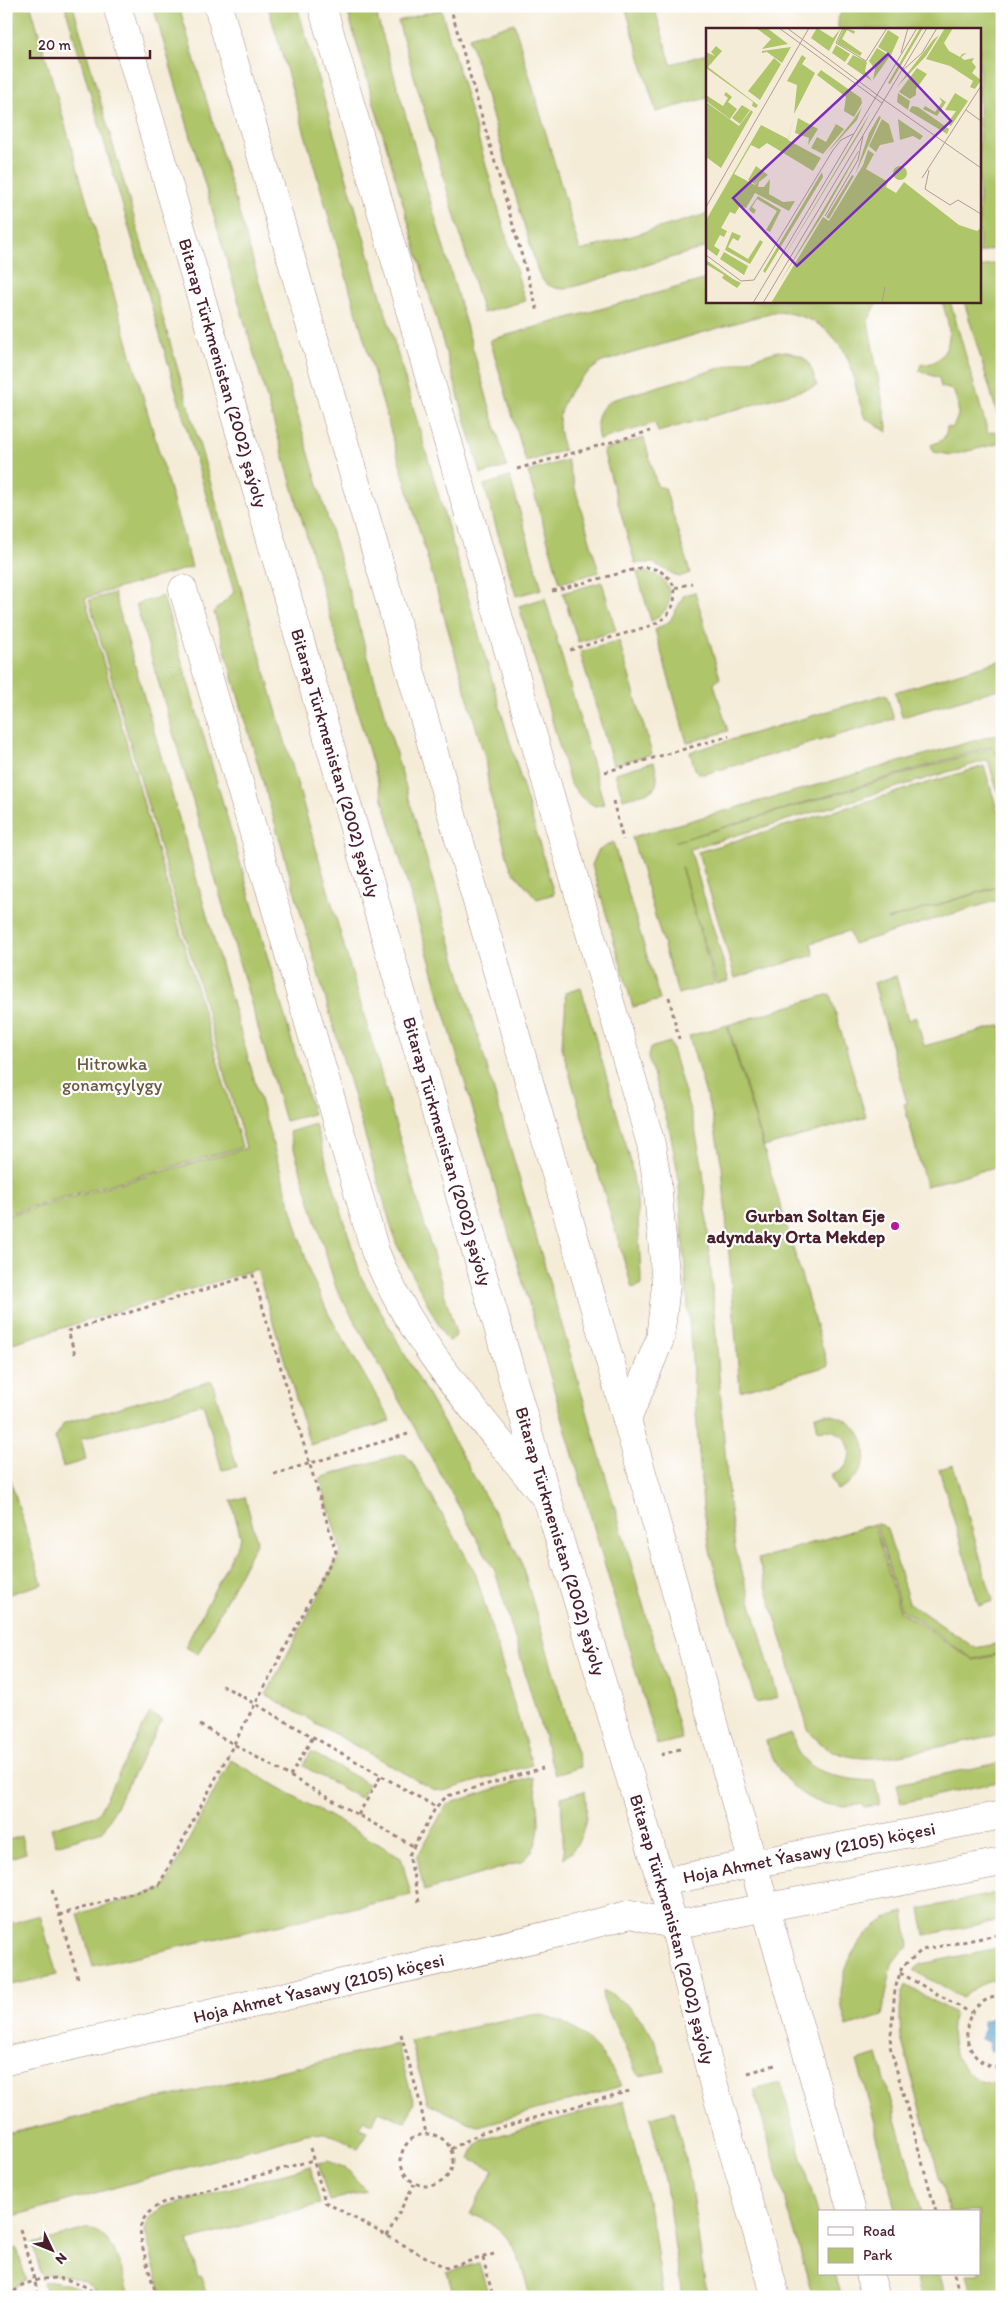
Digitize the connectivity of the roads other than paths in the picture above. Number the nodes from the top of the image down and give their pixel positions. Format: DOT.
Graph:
graph roads {
  1 [pos="117,6"];
  2 [pos="218,6"];
  3 [pos="322,6"];
  4 [pos="183,589"];
  5 [pos="627,1420"];
  6 [pos="548,1501"];
  7 [pos="1002,1814"];
  8 [pos="1002,1862"];
  9 [pos="753,1864"];
  10 [pos="661,1882"];
  11 [pos="765,1907"];
  12 [pos="631,1914"];
  13 [pos="674,1925"];
  14 [pos="6,2061"];
  15 [pos="851,2210"];
  16 [pos="767,2265"];
  17 [pos="870,2276"];
  18 [pos="765,2297"];
  19 [pos="776,2297"];
  20 [pos="876,2297"];
  1 -- 6 [label="main road, Bitarap Türkmenistan (2002) şaýoly"];
  2 -- 5 [label="main road"];
  3 -- 5 [label="main road"];
  4 -- 6 [label="main road"];
  5 -- 9 [label="main road"];
  6 -- 10 [label="main road, Bitarap Türkmenistan (2002) şaýoly"];
  7 -- 9 [label="main road, Hoja Ahmet Ýasawy (2105) köçesi"];
  8 -- 11 [label="main road, Hoja Ahmet Ýasawy (2105) köçesi"];
  9 -- 10 [label="main road, Hoja Ahmet Ýasawy (2105) köçesi"];
  9 -- 11 [label="main road"];
  10 -- 12 [label="main road, Hoja Ahmet Ýasawy (2105) köçesi"];
  10 -- 13 [label="main road, Bitarap Türkmenistan (2002) şaýoly"];
  11 -- 13 [label="main road, Hoja Ahmet Ýasawy (2105) köçesi"];
  11 -- 15 [label="main road"];
  12 -- 13 [label="main road, Hoja Ahmet Ýasawy (2105) köçesi"];
  12 -- 14 [label="main road, Hoja Ahmet Ýasawy (2105) köçesi"];
  13 -- 16 [label="main road, Bitarap Türkmenistan (2002) şaýoly"];
  16 -- 18 [label="main road"];
  16 -- 19 [label="main road, Bitarap Türkmenistan (2002) şaýoly"];
  17 -- 20 [label="main road"];
}
